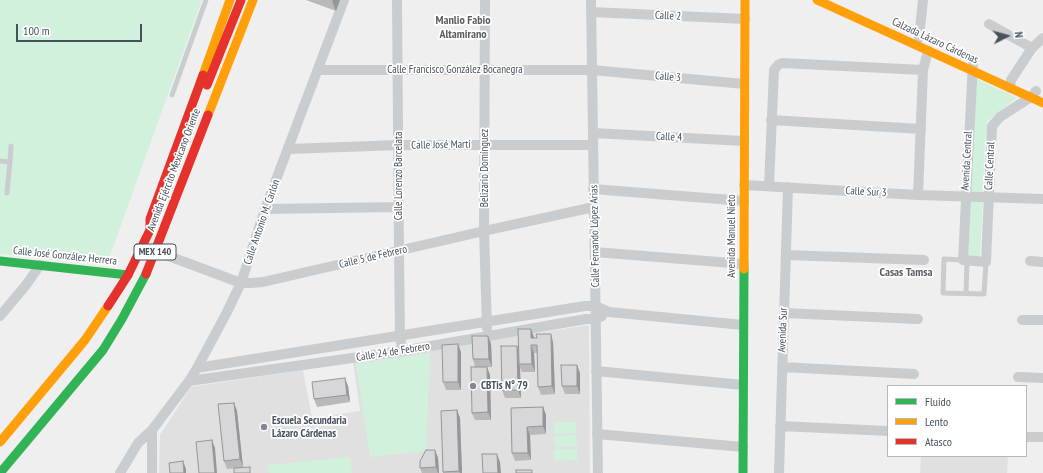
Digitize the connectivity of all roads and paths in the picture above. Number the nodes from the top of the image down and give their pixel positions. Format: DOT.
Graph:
graph roads {
  1 [pos="206,0"];
  2 [pos="230,0"];
  3 [pos="240,0"];
  4 [pos="253,0"];
  5 [pos="344,0"];
  6 [pos="397,0"];
  7 [pos="485,0"];
  8 [pos="591,0"];
  9 [pos="745,0"];
  10 [pos="817,0"];
  11 [pos="836,0"];
  12 [pos="923,0"];
  13 [pos="591,12"];
  14 [pos="745,19"];
  15 [pos="989,24"];
  16 [pos="919,38"];
  17 [pos="1039,43"];
  18 [pos="928,51"];
  19 [pos="972,67"];
  20 [pos="318,70"];
  21 [pos="398,70"];
  22 [pos="484,70"];
  23 [pos="592,70"];
  24 [pos="923,70"];
  25 [pos="744,84"];
  26 [pos="1010,84"];
  27 [pos="1037,94"];
  28 [pos="172,95"];
  29 [pos="1043,103"];
  30 [pos="771,120"];
  31 [pos="921,129"];
  32 [pos="593,133"];
  33 [pos="744,141"];
  34 [pos="399,145"];
  35 [pos="485,145"];
  36 [pos="593,145"];
  37 [pos="11,146"];
  38 [pos="289,149"];
  39 [pos="0,161"];
  40 [pos="10,162"];
  41 [pos="744,184"];
  42 [pos="769,186"];
  43 [pos="788,187"];
  44 [pos="593,189"];
  45 [pos="7,193"];
  46 [pos="918,195"];
  47 [pos="965,196"];
  48 [pos="988,197"];
  49 [pos="1043,199"];
  50 [pos="744,201"];
  51 [pos="399,207"];
  52 [pos="594,207"];
  53 [pos="264,209"];
  54 [pos="150,230"];
  55 [pos="484,231"];
  56 [pos="399,250"];
  57 [pos="155,251"];
  58 [pos="595,252"];
  59 [pos="786,255"];
  60 [pos="924,260"];
  61 [pos="965,260"];
  62 [pos="0,261"];
  63 [pos="1030,261"];
  64 [pos="986,262"];
  65 [pos="1043,262"];
  66 [pos="744,264"];
  67 [pos="40,265"];
  68 [pos="128,275"];
  69 [pos="241,283"];
  70 [pos="966,294"];
  71 [pos="596,306"];
  72 [pos="609,312"];
  73 [pos="784,313"];
  74 [pos="0,316"];
  75 [pos="596,318"];
  76 [pos="918,319"];
  77 [pos="1022,320"];
  78 [pos="1043,320"];
  79 [pos="487,321"];
  80 [pos="743,325"];
  81 [pos="400,335"];
  82 [pos="488,336"];
  83 [pos="402,351"];
  84 [pos="782,367"];
  85 [pos="198,368"];
  86 [pos="596,371"];
  87 [pos="914,374"];
  88 [pos="1018,377"];
  89 [pos="1043,378"];
  90 [pos="189,381"];
  91 [pos="743,385"];
  92 [pos="780,426"];
  93 [pos="152,430"];
  94 [pos="887,431"];
  95 [pos="597,434"];
  96 [pos="1027,437"];
  97 [pos="1043,437"];
  98 [pos="0,442"];
  99 [pos="743,447"];
  100 [pos="0,473"];
  101 [pos="120,473"];
  102 [pos="152,473"];
  103 [pos="598,473"];
  104 [pos="742,473"];
  105 [pos="778,473"];
  1 -- 28 [label="lane"];
  2 -- 54 [label="main road, Avenida Ejército Mexicano Oriente / MEX 140"];
  3 -- 54 [label="main road, Avenida Ejército Mexicano Oriente / MEX 140"];
  4 -- 57 [label="main road, Avenida Ejército Mexicano Oriente / MEX 140"];
  5 -- 20 [label="street, Calle Antonio M. Carlón"];
  6 -- 21 [label="street, Calle Lorenzo Barcelata"];
  7 -- 22 [label="street, Belizario Domínguez"];
  8 -- 13 [label="street, Calle Fernando López Arias"];
  9 -- 14 [label="main road, Avenida Manuel Nieto"];
  10 -- 18 [label="main road, Calzada Lázaro Cárdenas"];
  11 -- 16 [label="main road, Calzada Lázaro Cárdenas"];
  12 -- 16 [label="street"];
  13 -- 14 [label="street, Calle 2"];
  13 -- 23 [label="street, Calle Fernando López Arias"];
  14 -- 25 [label="main road, Avenida Manuel Nieto"];
  15 -- 17 [label="street"];
  16 -- 19 [label="main road, Calzada Lázaro Cárdenas"];
  17 -- 26 [label="street"];
  18 -- 19 [label="main road, Calzada Lázaro Cárdenas"];
  18 -- 24 [label="street"];
  19 -- 26 [label="main road, Calzada Lázaro Cárdenas"];
  19 -- 47 [label="street, Avenida Central"];
  20 -- 21 [label="street, Calle Francisco González Bocanegra"];
  20 -- 38 [label="street, Calle Antonio M. Carlón"];
  21 -- 22 [label="street, Calle Francisco González Bocanegra"];
  21 -- 34 [label="street, Calle Lorenzo Barcelata"];
  22 -- 23 [label="street, Calle Francisco González Bocanegra"];
  22 -- 35 [label="street, Belizario Domínguez"];
  23 -- 25 [label="street, Calle 3"];
  23 -- 32 [label="street, Calle Fernando López Arias"];
  24 -- 30 [label="street"];
  24 -- 31 [label="street"];
  25 -- 33 [label="main road, Avenida Manuel Nieto"];
  26 -- 27 [label="main road, Calzada Lázaro Cárdenas"];
  27 -- 29 [label="main road, Calzada Lázaro Cárdenas"];
  27 -- 48 [label="street, Calle Central"];
  30 -- 31 [label="street"];
  30 -- 42 [label="street"];
  31 -- 46 [label="street"];
  32 -- 33 [label="street, Calle 4"];
  32 -- 36 [label="street, Calle Fernando López Arias"];
  33 -- 41 [label="main road, Avenida Manuel Nieto"];
  34 -- 35 [label="street, Calle José Martí"];
  34 -- 38 [label="street, Calle José Martí"];
  34 -- 51 [label="street, Calle Lorenzo Barcelata"];
  35 -- 36 [label="street, Calle José Martí"];
  35 -- 55 [label="street, Belizario Domínguez"];
  36 -- 44 [label="street, Calle Fernando López Arias"];
  37 -- 40 [label="lane"];
  38 -- 53 [label="street, Calle Antonio M. Carlón"];
  39 -- 40 [label="lane"];
  40 -- 45 [label="lane"];
  41 -- 42 [label="street, Calle Sur 3"];
  41 -- 50 [label="main road, Avenida Manuel Nieto"];
  42 -- 43 [label="street, Calle Sur 3"];
  43 -- 46 [label="street, Calle Sur 3"];
  43 -- 59 [label="street, Avenida Sur"];
  44 -- 50 [label="street"];
  44 -- 52 [label="street, Calle Fernando López Arias"];
  46 -- 47 [label="street, Calle Sur 3"];
  47 -- 48 [label="street, Calle Sur 3"];
  47 -- 61 [label="street, Avenida Central"];
  48 -- 49 [label="street, Calle Sur 3"];
  48 -- 64 [label="street, Calle Central"];
  50 -- 66 [label="main road, Avenida Manuel Nieto"];
  51 -- 53 [label="street"];
  51 -- 56 [label="street, Calle Lorenzo Barcelata"];
  52 -- 55 [label="street, Calle 5 de Febrero"];
  52 -- 58 [label="street, Calle Fernando López Arias"];
  53 -- 69 [label="street, Calle Antonio M. Carlón"];
  54 -- 68 [label="main road, Avenida Ejército Mexicano Oriente / MEX 140"];
  55 -- 56 [label="street, Calle 5 de Febrero"];
  55 -- 79 [label="street, Belizario Domínguez"];
  56 -- 69 [label="street, Calle 5 de Febrero"];
  56 -- 81 [label="street, Calle Lorenzo Barcelata"];
  57 -- 69 [label="street, Calle 5 de Febrero"];
  57 -- 100 [label="main road, Avenida Ejército Mexicano Oriente / MEX 140"];
  58 -- 66 [label="street"];
  58 -- 71 [label="street, Calle Fernando López Arias"];
  59 -- 60 [label="street"];
  59 -- 73 [label="street, Avenida Sur"];
  61 -- 64 [label="street"];
  61 -- 70 [label="lane"];
  61 -- 70 [label="lane"];
  62 -- 67 [label="main road, Calle José González Herrera"];
  63 -- 65 [label="street"];
  64 -- 70 [label="lane"];
  66 -- 80 [label="main road, Avenida Manuel Nieto"];
  67 -- 68 [label="main road, Calle José González Herrera"];
  67 -- 74 [label="street"];
  68 -- 98 [label="main road, Avenida Ejército Mexicano Oriente / MEX 140"];
  69 -- 85 [label="street, Calle Antonio M. Carlón"];
  71 -- 72 [label="street"];
  71 -- 75 [label="street, Calle Fernando López Arias"];
  71 -- 79 [label="street, Calle 24 de Febrero"];
  72 -- 75 [label="street, Calle 24 de Febrero"];
  72 -- 80 [label="street"];
  73 -- 76 [label="street"];
  73 -- 84 [label="street, Avenida Sur"];
  75 -- 82 [label="street, Calle 24 de Febrero"];
  75 -- 86 [label="street, Calle Fernando López Arias"];
  77 -- 78 [label="street"];
  79 -- 81 [label="street, Calle 24 de Febrero"];
  79 -- 82 [label="street, Belizario Domínguez"];
  80 -- 91 [label="main road, Avenida Manuel Nieto"];
  81 -- 83 [label="street, Calle Lorenzo Barcelata"];
  81 -- 85 [label="street, Calle 24 de Febrero"];
  82 -- 83 [label="street, Calle 24 de Febrero"];
  83 -- 90 [label="street, Calle 24 de Febrero"];
  84 -- 87 [label="street"];
  84 -- 92 [label="street, Avenida Sur"];
  85 -- 90 [label="street, Calle Antonio M. Carlón"];
  86 -- 91 [label="street"];
  86 -- 95 [label="street, Calle Fernando López Arias"];
  88 -- 89 [label="street"];
  90 -- 93 [label="street, Calle Antonio M. Carlón"];
  91 -- 99 [label="main road, Avenida Manuel Nieto"];
  92 -- 94 [label="street"];
  92 -- 105 [label="street, Avenida Sur"];
  93 -- 101 [label="street, Calle Antonio M. Carlón"];
  93 -- 102 [label="street"];
  95 -- 99 [label="street"];
  95 -- 103 [label="street, Calle Fernando López Arias"];
  96 -- 97 [label="street"];
  99 -- 104 [label="main road, Avenida Manuel Nieto"];
}
